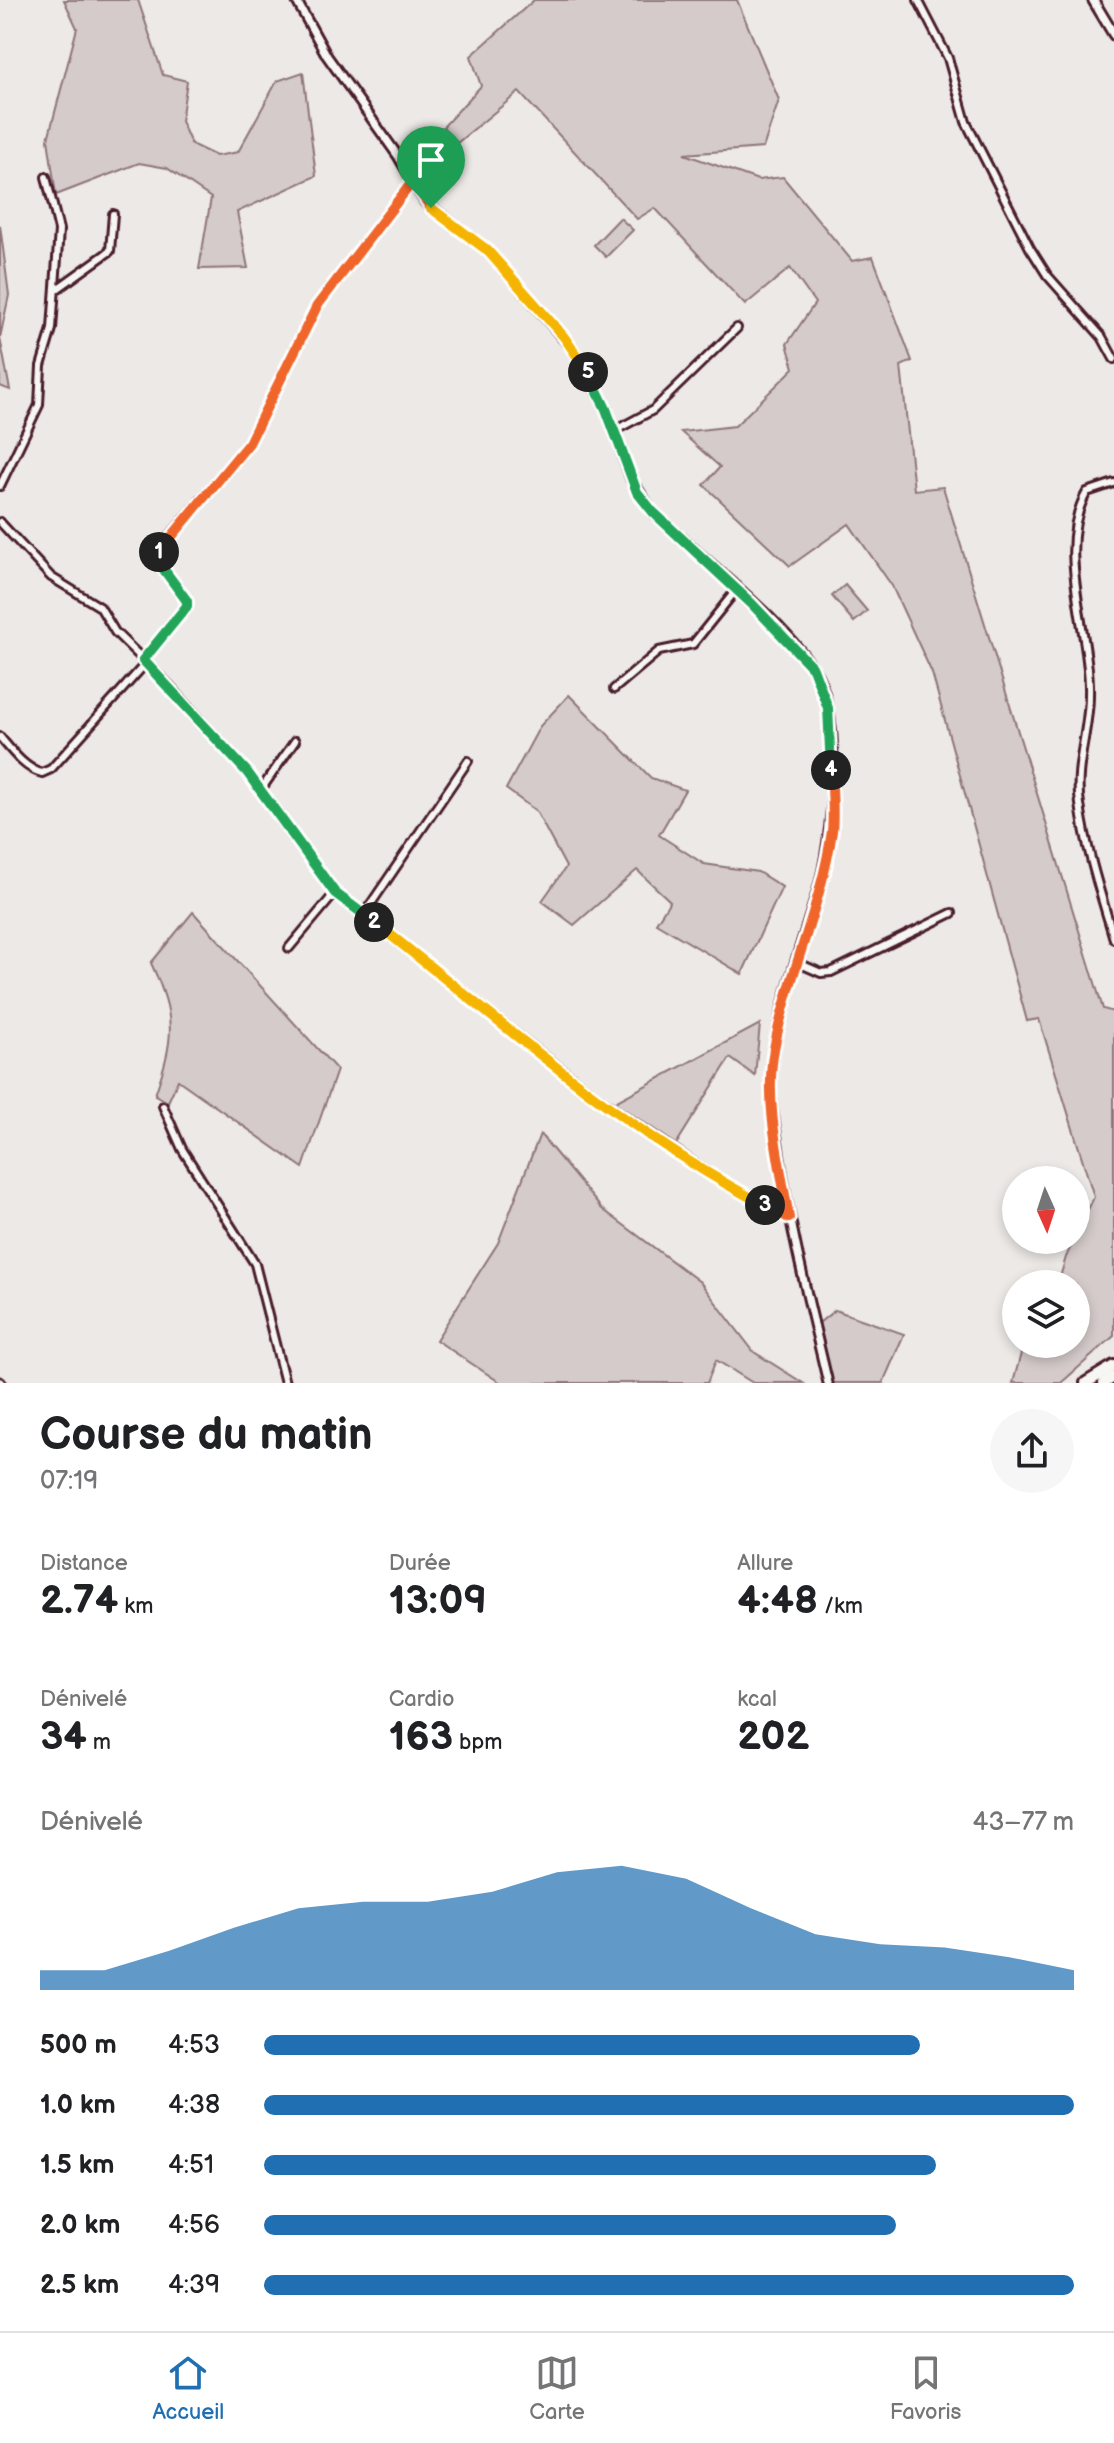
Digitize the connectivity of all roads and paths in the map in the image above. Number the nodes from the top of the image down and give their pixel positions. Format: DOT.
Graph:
graph roads {
  1 [pos="296,0"];
  2 [pos="918,0"];
  3 [pos="1093,0"];
  4 [pos="1114,35"];
  5 [pos="46,177"];
  6 [pos="413,181"];
  7 [pos="113,214"];
  8 [pos="57,289"];
  9 [pos="737,328"];
  10 [pos="1114,359"];
  11 [pos="614,431"];
  12 [pos="1114,483"];
  13 [pos="0,486"];
  14 [pos="0,522"];
  15 [pos="737,589"];
  16 [pos="144,661"];
  17 [pos="614,689"];
  18 [pos="0,737"];
  19 [pos="295,741"];
  20 [pos="468,761"];
  21 [pos="260,791"];
  22 [pos="335,893"];
  23 [pos="952,913"];
  24 [pos="364,914"];
  25 [pos="1114,939"];
  26 [pos="289,948"];
  27 [pos="796,962"];
  28 [pos="163,1106"];
  29 [pos="789,1218"];
  30 [pos="1114,1366"];
  31 [pos="1114,1377"];
  32 [pos="285,1383"];
  33 [pos="828,1383"];
  34 [pos="1086,1383"];
  35 [pos="1104,1383"];
  1 -- 6 [label="street"];
  2 -- 10 [label="street"];
  3 -- 4 [label="main road"];
  5 -- 8 [label="street"];
  6 -- 11 [label="street"];
  6 -- 16 [label="street"];
  7 -- 8 [label="street"];
  8 -- 13 [label="street"];
  9 -- 11 [label="street"];
  11 -- 15 [label="street"];
  12 -- 25 [label="street"];
  14 -- 16 [label="street"];
  15 -- 17 [label="street"];
  15 -- 27 [label="street"];
  16 -- 18 [label="street"];
  16 -- 21 [label="street"];
  19 -- 21 [label="street"];
  20 -- 24 [label="street"];
  21 -- 22 [label="street"];
  22 -- 24 [label="street"];
  22 -- 26 [label="street"];
  23 -- 27 [label="street"];
  24 -- 29 [label="street"];
  27 -- 29 [label="street"];
  28 -- 32 [label="street"];
  29 -- 33 [label="street"];
  30 -- 34 [label="highway"];
  31 -- 35 [label="highway"];
}
